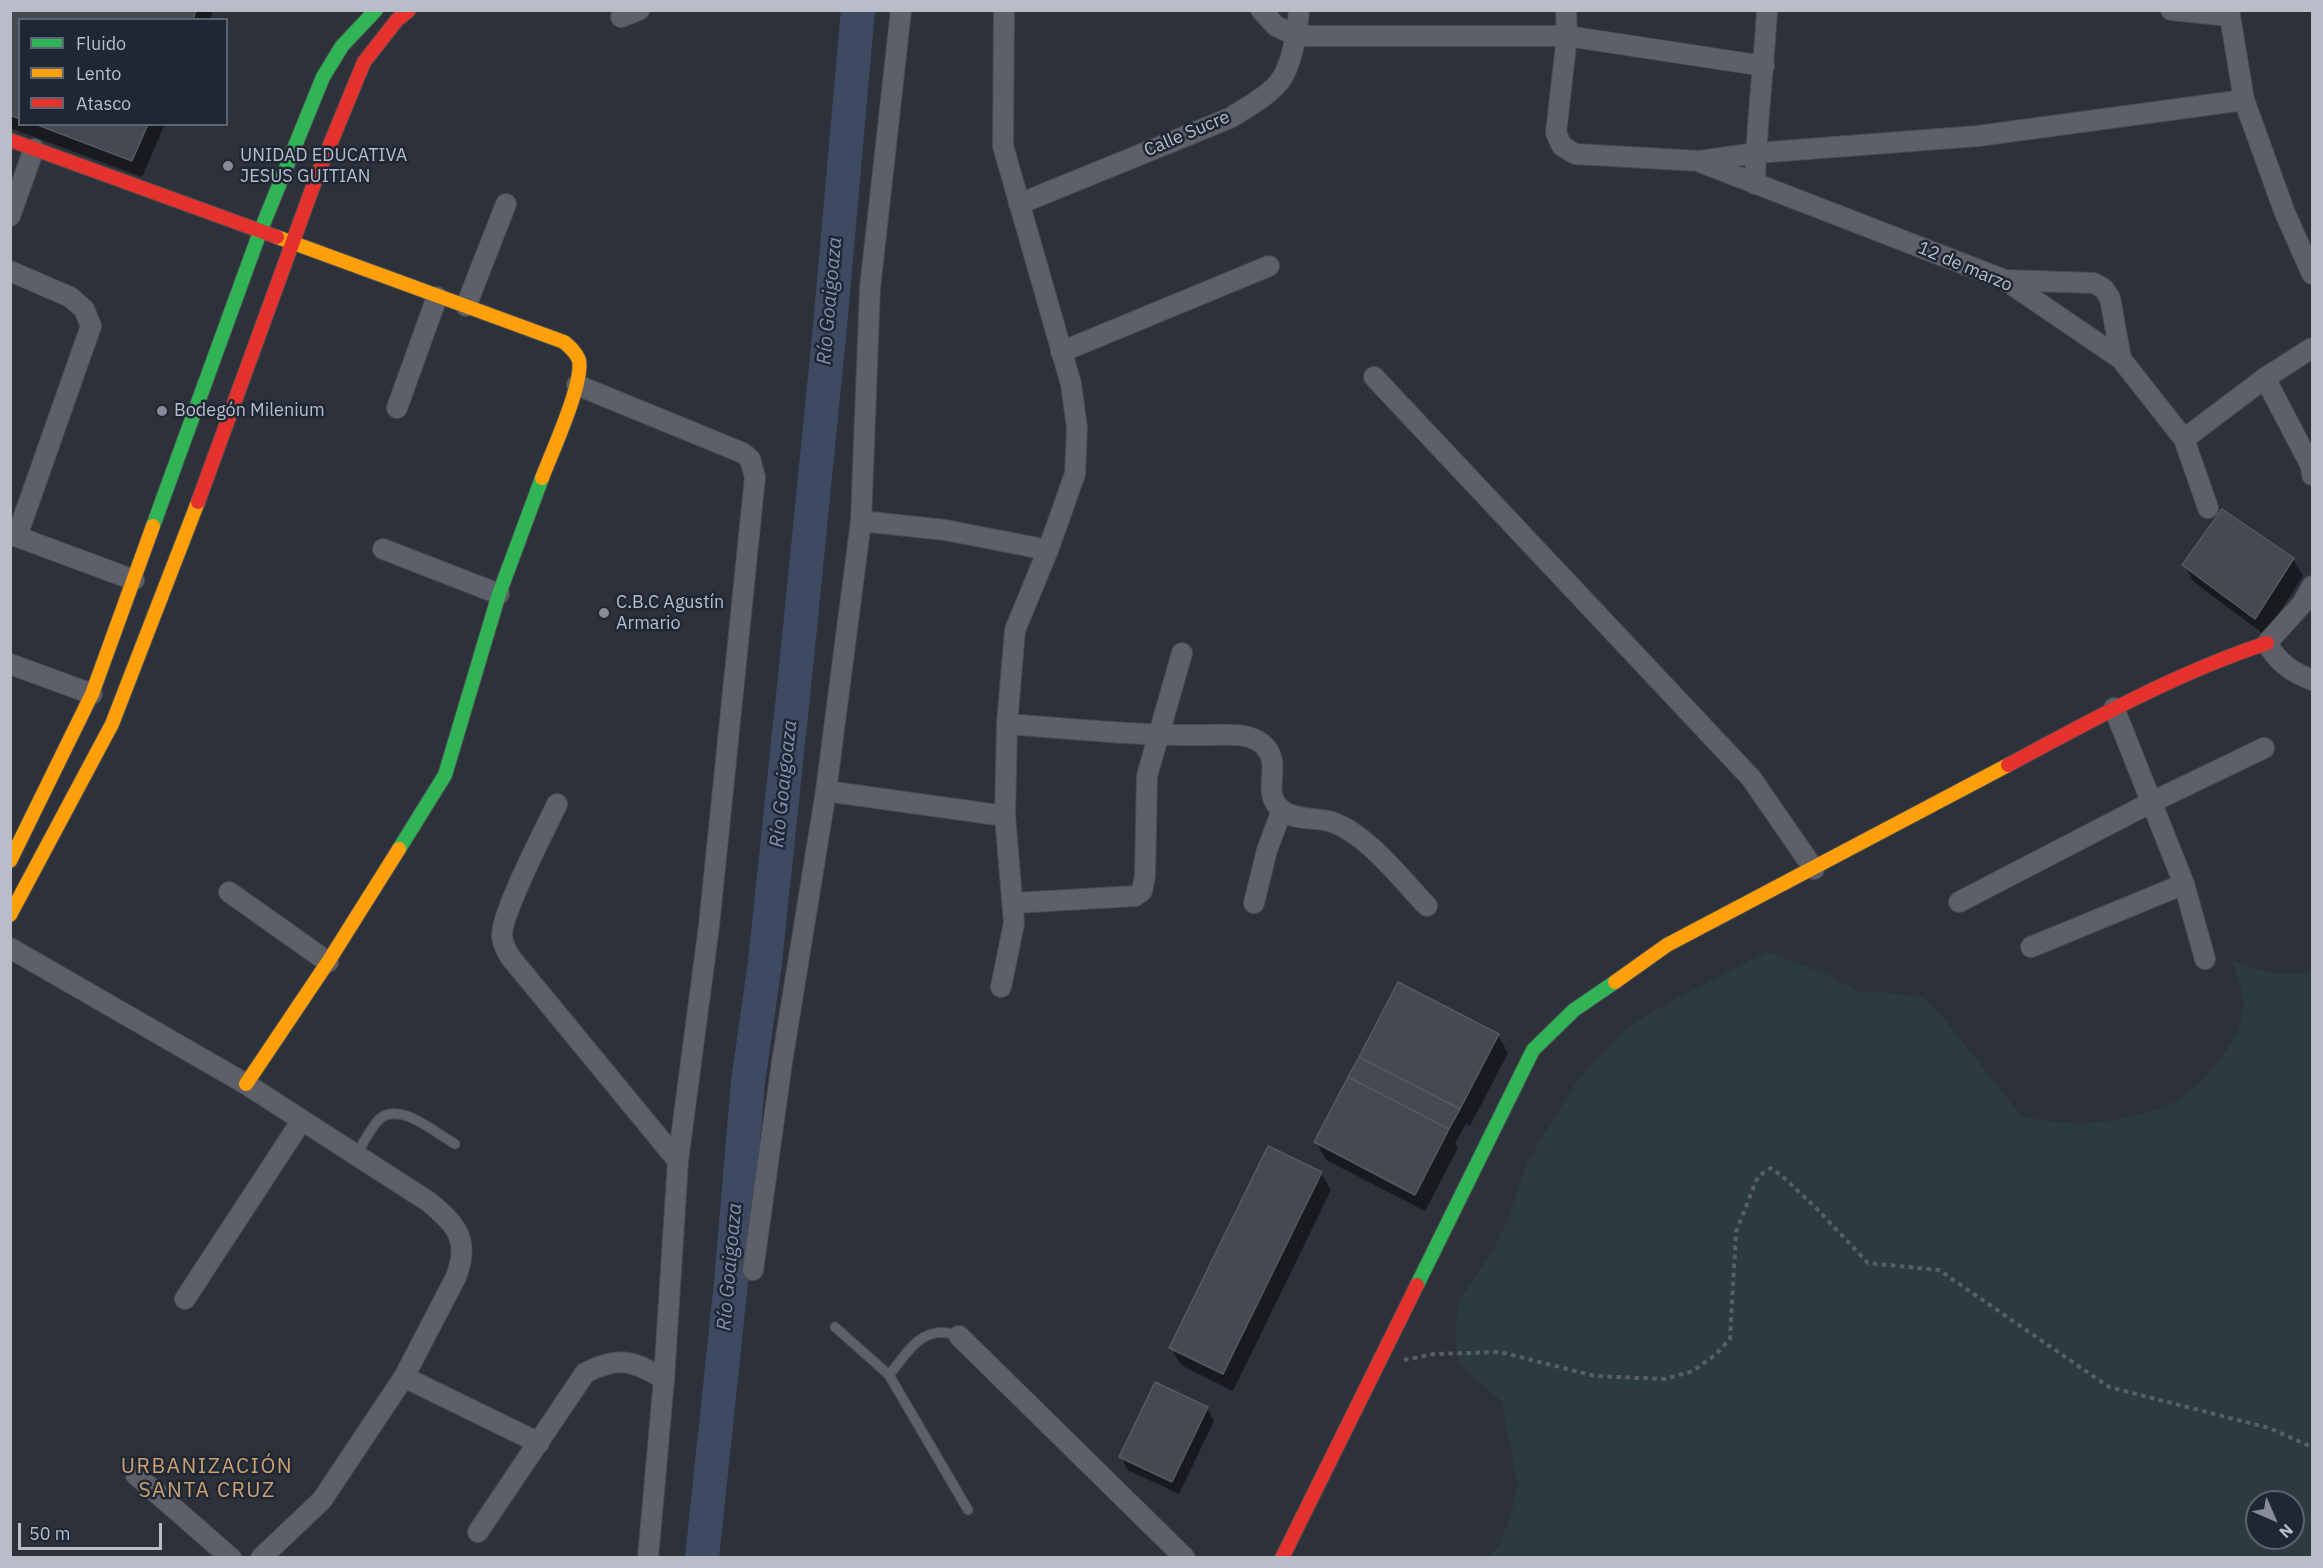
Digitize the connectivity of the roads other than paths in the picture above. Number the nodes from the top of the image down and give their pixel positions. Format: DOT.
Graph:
graph roads {
  1 [pos="376,10"];
  2 [pos="409,10"];
  3 [pos="901,10"];
  4 [pos="1004,10"];
  5 [pos="1261,10"];
  6 [pos="1299,10"];
  7 [pos="1566,10"];
  8 [pos="1767,10"];
  9 [pos="2171,10"];
  10 [pos="2230,13"];
  11 [pos="1297,36"];
  12 [pos="1567,36"];
  13 [pos="1764,66"];
  14 [pos="2244,100"];
  15 [pos="10,140"];
  16 [pos="34,149"];
  17 [pos="1756,153"];
  18 [pos="1700,161"];
  19 [pos="1755,184"];
  20 [pos="506,204"];
  21 [pos="1019,204"];
  22 [pos="10,216"];
  23 [pos="260,232"];
  24 [pos="293,243"];
  25 [pos="1269,266"];
  26 [pos="10,271"];
  27 [pos="2313,274"];
  28 [pos="2005,280"];
  29 [pos="437,297"];
  30 [pos="466,306"];
  31 [pos="2313,348"];
  32 [pos="1061,352"];
  33 [pos="2121,359"];
  34 [pos="1374,377"];
  35 [pos="2265,378"];
  36 [pos="577,385"];
  37 [pos="397,408"];
  38 [pos="2184,439"];
  39 [pos="2313,475"];
  40 [pos="2208,508"];
  41 [pos="861,521"];
  42 [pos="14,535"];
  43 [pos="384,549"];
  44 [pos="1048,550"];
  45 [pos="134,580"];
  46 [pos="2313,586"];
  47 [pos="499,594"];
  48 [pos="2267,643"];
  49 [pos="1182,653"];
  50 [pos="10,664"];
  51 [pos="2313,680"];
  52 [pos="92,694"];
  53 [pos="2114,708"];
  54 [pos="1007,723"];
  55 [pos="1157,736"];
  56 [pos="2264,748"];
  57 [pos="826,791"];
  58 [pos="2152,802"];
  59 [pos="557,804"];
  60 [pos="1282,810"];
  61 [pos="1005,816"];
  62 [pos="10,861"];
  63 [pos="1814,868"];
  64 [pos="2184,884"];
  65 [pos="229,892"];
  66 [pos="1959,902"];
  67 [pos="1014,903"];
  68 [pos="1254,903"];
  69 [pos="1427,906"];
  70 [pos="10,915"];
  71 [pos="2031,947"];
  72 [pos="10,948"];
  73 [pos="2205,959"];
  74 [pos="328,962"];
  75 [pos="1001,987"];
  76 [pos="246,1084"];
  77 [pos="302,1120"];
  78 [pos="455,1144"];
  79 [pos="356,1156"];
  80 [pos="678,1161"];
  81 [pos="753,1270"];
  82 [pos="185,1299"];
  83 [pos="835,1327"];
  84 [pos="959,1336"];
  85 [pos="889,1375"];
  86 [pos="404,1377"];
  87 [pos="664,1379"];
  88 [pos="538,1443"];
  89 [pos="136,1475"];
  90 [pos="968,1510"];
  91 [pos="478,1532"];
  92 [pos="231,1557"];
  93 [pos="261,1557"];
  94 [pos="648,1557"];
  95 [pos="1185,1557"];
  96 [pos="1282,1557"];
  1 -- 23 [label="street"];
  2 -- 24 [label="street"];
  3 -- 41 [label="street"];
  4 -- 21 [label="street"];
  5 -- 11 [label="street"];
  6 -- 11 [label="street, Calle Sucre"];
  7 -- 12 [label="street"];
  8 -- 13 [label="street"];
  9 -- 10 [label="street"];
  10 -- 14 [label="street"];
  11 -- 12 [label="street"];
  11 -- 21 [label="street, Calle Sucre"];
  12 -- 13 [label="street"];
  12 -- 18 [label="street"];
  13 -- 17 [label="street"];
  14 -- 17 [label="street"];
  14 -- 27 [label="street"];
  15 -- 16 [label="street"];
  16 -- 22 [label="street"];
  16 -- 23 [label="street"];
  17 -- 18 [label="street"];
  17 -- 19 [label="street"];
  18 -- 19 [label="street, 12 de marzo"];
  19 -- 28 [label="street, 12 de marzo"];
  20 -- 30 [label="street"];
  21 -- 32 [label="street"];
  23 -- 24 [label="street"];
  23 -- 45 [label="street"];
  24 -- 29 [label="street"];
  24 -- 70 [label="street"];
  25 -- 32 [label="street"];
  26 -- 42 [label="street"];
  28 -- 33 [label="street, 12 de marzo"];
  28 -- 33 [label="street"];
  29 -- 30 [label="street"];
  29 -- 37 [label="street"];
  30 -- 36 [label="street"];
  31 -- 35 [label="street"];
  32 -- 44 [label="street"];
  33 -- 38 [label="street, 12 de marzo"];
  34 -- 63 [label="street"];
  35 -- 38 [label="street"];
  35 -- 39 [label="street"];
  36 -- 47 [label="street"];
  36 -- 80 [label="street"];
  38 -- 40 [label="street, 12 de marzo"];
  41 -- 44 [label="street"];
  41 -- 57 [label="street"];
  42 -- 45 [label="street"];
  43 -- 47 [label="street"];
  44 -- 54 [label="street"];
  45 -- 52 [label="street"];
  46 -- 48 [label="street"];
  47 -- 74 [label="street"];
  48 -- 51 [label="street"];
  48 -- 53 [label="street"];
  49 -- 55 [label="street"];
  50 -- 52 [label="street"];
  52 -- 62 [label="street"];
  53 -- 58 [label="street"];
  53 -- 63 [label="street"];
  54 -- 55 [label="street"];
  54 -- 61 [label="street"];
  55 -- 60 [label="street"];
  55 -- 67 [label="street"];
  56 -- 58 [label="street"];
  57 -- 61 [label="street"];
  57 -- 81 [label="street"];
  58 -- 64 [label="street"];
  58 -- 66 [label="street"];
  59 -- 80 [label="street"];
  60 -- 68 [label="street"];
  60 -- 69 [label="street"];
  61 -- 67 [label="street"];
  63 -- 96 [label="street"];
  64 -- 71 [label="street"];
  64 -- 73 [label="street"];
  65 -- 74 [label="street"];
  67 -- 75 [label="street"];
  72 -- 76 [label="street"];
  74 -- 76 [label="street"];
  76 -- 77 [label="street"];
  77 -- 79 [label="street"];
  77 -- 82 [label="street"];
  78 -- 79 [label="lane"];
  79 -- 86 [label="street"];
  80 -- 87 [label="street"];
  83 -- 85 [label="lane"];
  84 -- 85 [label="lane"];
  84 -- 95 [label="street"];
  85 -- 90 [label="lane"];
  86 -- 88 [label="street"];
  86 -- 93 [label="street"];
  87 -- 88 [label="street"];
  87 -- 94 [label="street"];
  88 -- 91 [label="street"];
  89 -- 92 [label="street"];
}
